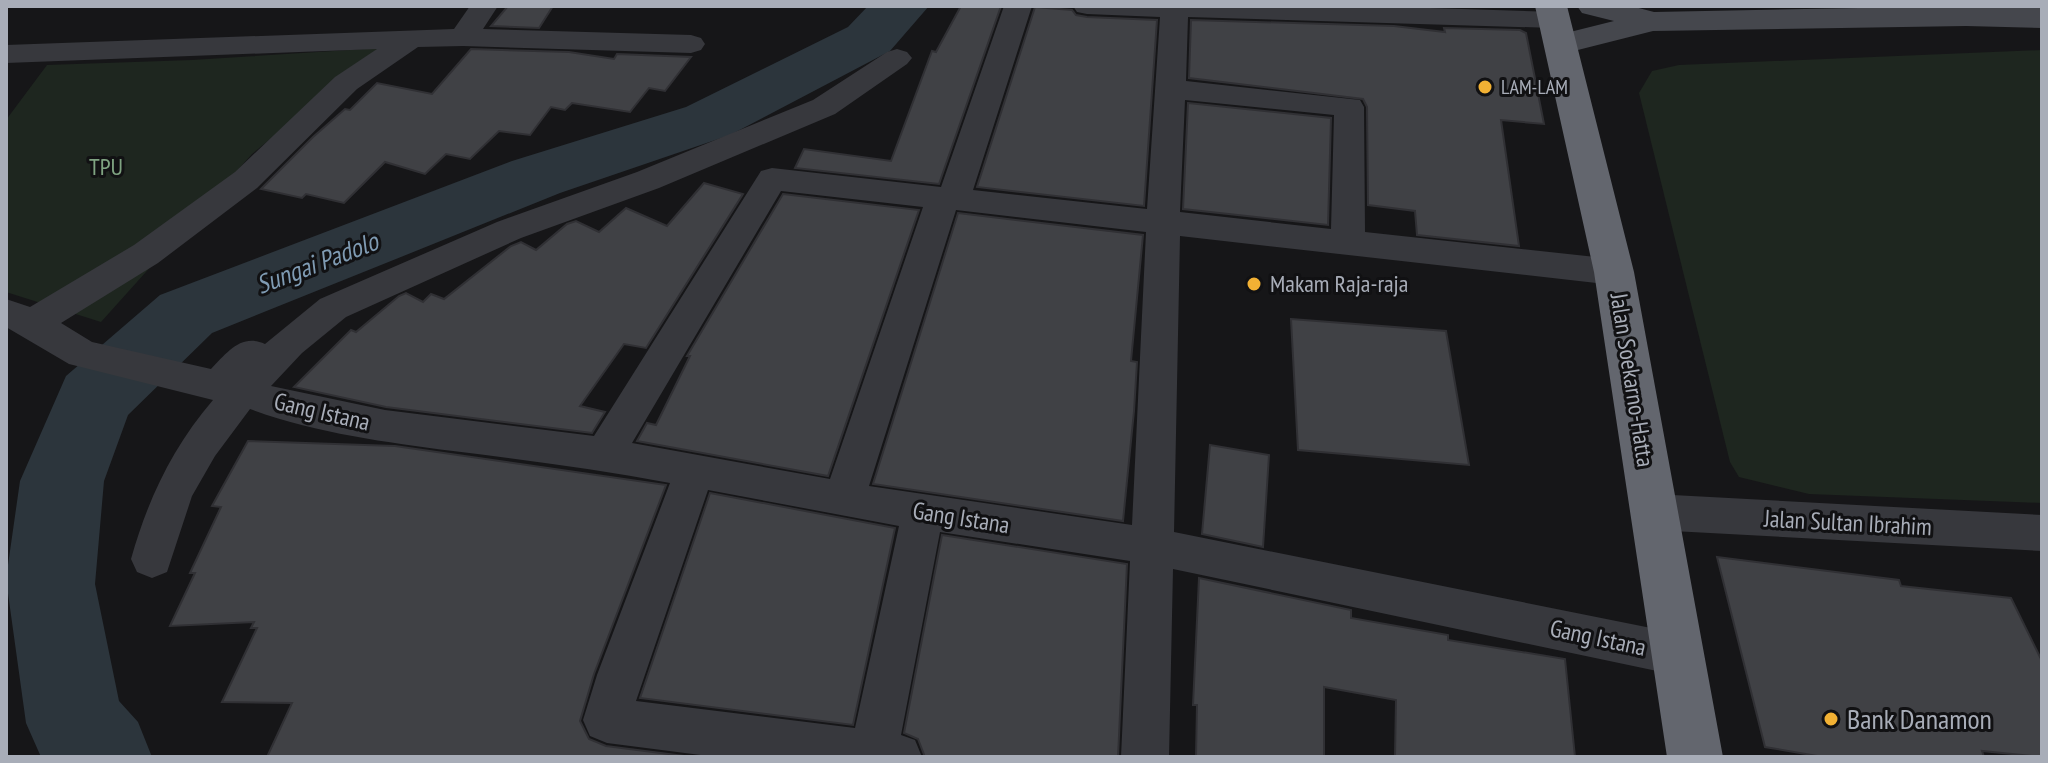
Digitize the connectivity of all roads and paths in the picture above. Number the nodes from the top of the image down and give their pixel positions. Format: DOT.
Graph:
graph roads {
  1 [pos="484,6"];
  2 [pos="1018,6"];
  3 [pos="1087,6"];
  4 [pos="1175,7"];
  5 [pos="1332,10"];
  6 [pos="1962,11"];
  7 [pos="2042,18"];
  8 [pos="1565,19"];
  9 [pos="1654,22"];
  10 [pos="463,37"];
  11 [pos="411,40"];
  12 [pos="691,44"];
  13 [pos="6,54"];
  14 [pos="897,58"];
  15 [pos="1171,89"];
  16 [pos="948,200"];
  17 [pos="1163,225"];
  18 [pos="1348,244"];
  19 [pos="1614,272"];
  20 [pos="20,318"];
  21 [pos="313,321"];
  22 [pos="245,392"];
  23 [pos="604,454"];
  24 [pos="695,471"];
  25 [pos="844,499"];
  26 [pos="923,512"];
  27 [pos="1654,512"];
  28 [pos="2042,533"];
  29 [pos="1150,546"];
  30 [pos="152,559"];
  31 [pos="1676,654"];
  32 [pos="881,756"];
  33 [pos="1145,757"];
  34 [pos="1695,757"];
  1 -- 10 [label="street"];
  2 -- 16 [label="street"];
  3 -- 4 [label="street"];
  4 -- 5 [label="street"];
  4 -- 15 [label="street"];
  5 -- 8 [label="street"];
  6 -- 7 [label="street"];
  6 -- 9 [label="street"];
  8 -- 9 [label="street"];
  8 -- 9 [label="street"];
  8 -- 19 [label="highway, Jalan Soekarno-Hatta"];
  10 -- 11 [label="street"];
  10 -- 12 [label="street"];
  11 -- 13 [label="street"];
  11 -- 20 [label="street"];
  14 -- 21 [label="street"];
  15 -- 17 [label="street"];
  15 -- 18 [label="street"];
  16 -- 17 [label="street"];
  16 -- 23 [label="street"];
  16 -- 25 [label="street"];
  17 -- 18 [label="street"];
  17 -- 29 [label="street"];
  18 -- 19 [label="street"];
  19 -- 27 [label="highway, Jalan Soekarno-Hatta"];
  20 -- 21 [label="street"];
  21 -- 22 [label="street"];
  22 -- 23 [label="street, Gang Istana"];
  22 -- 30 [label="street"];
  23 -- 24 [label="street, Gang Istana"];
  24 -- 25 [label="street, Gang Istana"];
  24 -- 32 [label="street"];
  25 -- 26 [label="street, Gang Istana"];
  26 -- 29 [label="street, Gang Istana"];
  26 -- 32 [label="street"];
  27 -- 28 [label="street, Jalan Sultan Ibrahim"];
  27 -- 31 [label="highway, Jalan Soekarno-Hatta"];
  29 -- 31 [label="street, Gang Istana"];
  29 -- 33 [label="street"];
  31 -- 34 [label="highway, Jalan Soekarno-Hatta"];
}
